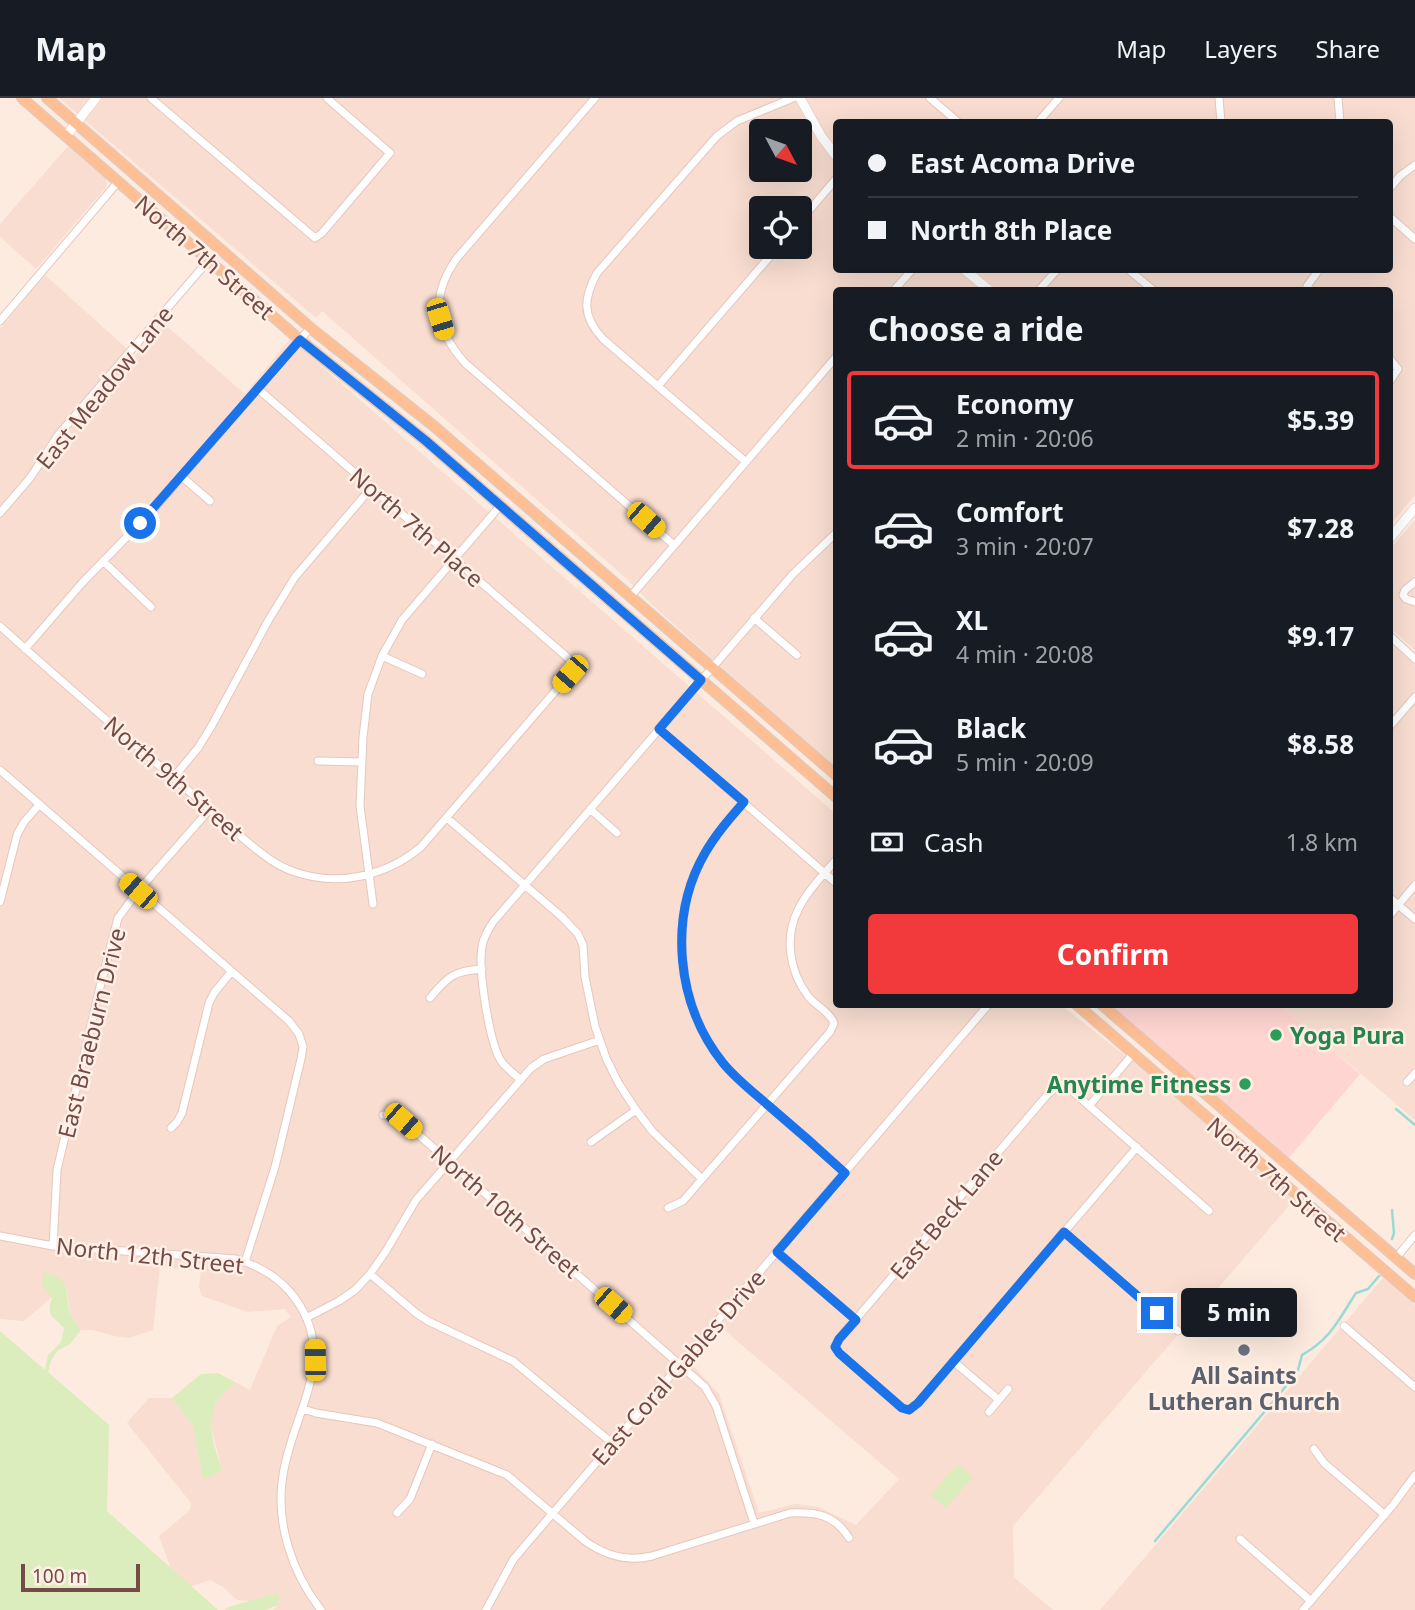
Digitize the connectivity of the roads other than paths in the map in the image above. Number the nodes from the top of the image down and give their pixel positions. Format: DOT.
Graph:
graph roads {
  1 [pos="22,98"];
  2 [pos="47,98"];
  3 [pos="96,98"];
  4 [pos="151,98"];
  5 [pos="327,98"];
  6 [pos="595,98"];
  7 [pos="793,98"];
  8 [pos="800,98"];
  9 [pos="930,98"];
  10 [pos="1059,98"];
  11 [pos="1219,98"];
  12 [pos="1338,98"];
  13 [pos="954,119"];
  14 [pos="1041,119"];
  15 [pos="1221,119"];
  16 [pos="1340,119"];
  17 [pos="76,123"];
  18 [pos="66,136"];
  19 [pos="833,152"];
  20 [pos="1415,165"];
  21 [pos="118,182"];
  22 [pos="833,182"];
  23 [pos="1393,184"];
  24 [pos="812,207"];
  25 [pos="180,214"];
  26 [pos="1393,220"];
  27 [pos="170,226"];
  28 [pos="1415,239"];
  29 [pos="768,259"];
  30 [pos="208,261"];
  31 [pos="909,273"];
  32 [pos="969,273"];
  33 [pos="1054,273"];
  34 [pos="1133,273"];
  35 [pos="897,287"];
  36 [pos="985,287"];
  37 [pos="1043,287"];
  38 [pos="1149,287"];
  39 [pos="0,321"];
  40 [pos="310,327"];
  41 [pos="300,340"];
  42 [pos="833,360"];
  43 [pos="658,386"];
  44 [pos="257,388"];
  45 [pos="746,462"];
  46 [pos="181,476"];
  47 [pos="372,487"];
  48 [pos="210,501"];
  49 [pos="500,506"];
  50 [pos="1415,508"];
  51 [pos="0,513"];
  52 [pos="1411,521"];
  53 [pos="1393,536"];
  54 [pos="833,538"];
  55 [pos="674,545"];
  56 [pos="454,559"];
  57 [pos="103,561"];
  58 [pos="1415,582"];
  59 [pos="630,597"];
  60 [pos="1415,602"];
  61 [pos="151,607"];
  62 [pos="754,618"];
  63 [pos="0,626"];
  64 [pos="1393,639"];
  65 [pos="25,649"];
  66 [pos="382,656"];
  67 [pos="797,656"];
  68 [pos="1415,659"];
  69 [pos="575,667"];
  70 [pos="712,668"];
  71 [pos="422,674"];
  72 [pos="701,680"];
  73 [pos="1415,697"];
  74 [pos="1393,723"];
  75 [pos="659,729"];
  76 [pos="318,761"];
  77 [pos="362,762"];
  78 [pos="833,768"];
  79 [pos="0,770"];
  80 [pos="173,778"];
  81 [pos="833,794"];
  82 [pos="744,802"];
  83 [pos="39,805"];
  84 [pos="210,809"];
  85 [pos="590,810"];
  86 [pos="447,818"];
  87 [pos="617,833"];
  88 [pos="833,864"];
  89 [pos="825,873"];
  90 [pos="369,874"];
  91 [pos="3,879"];
  92 [pos="833,880"];
  93 [pos="525,885"];
  94 [pos="1415,885"];
  95 [pos="138,891"];
  96 [pos="1393,901"];
  97 [pos="0,902"];
  98 [pos="373,904"];
  99 [pos="1398,905"];
  100 [pos="1393,911"];
  101 [pos="1415,919"];
  102 [pos="482,969"];
  103 [pos="231,972"];
  104 [pos="430,998"];
  105 [pos="986,1008"];
  106 [pos="1081,1008"];
  107 [pos="1106,1008"];
  108 [pos="600,1040"];
  109 [pos="1133,1054"];
  110 [pos="1415,1073"];
  111 [pos="520,1080"];
  112 [pos="1407,1082"];
  113 [pos="767,1104"];
  114 [pos="1089,1106"];
  115 [pos="636,1110"];
  116 [pos="383,1115"];
  117 [pos="171,1128"];
  118 [pos="591,1142"];
  119 [pos="1137,1147"];
  120 [pos="450,1161"];
  121 [pos="845,1173"];
  122 [pos="702,1179"];
  123 [pos="668,1208"];
  124 [pos="1209,1211"];
  125 [pos="1064,1232"];
  126 [pos="1415,1235"];
  127 [pos="0,1236"];
  128 [pos="1374,1239"];
  129 [pos="53,1246"];
  130 [pos="777,1252"];
  131 [pos="1396,1258"];
  132 [pos="245,1262"];
  133 [pos="1376,1264"];
  134 [pos="1413,1272"];
  135 [pos="370,1274"];
  136 [pos="1415,1297"];
  137 [pos="306,1318"];
  138 [pos="856,1320"];
  139 [pos="1344,1326"];
  140 [pos="1178,1332"];
  141 [pos="953,1361"];
  142 [pos="680,1363"];
  143 [pos="1415,1387"];
  144 [pos="1008,1389"];
  145 [pos="999,1400"];
  146 [pos="303,1409"];
  147 [pos="989,1412"];
  148 [pos="612,1443"];
  149 [pos="432,1444"];
  150 [pos="1314,1449"];
  151 [pos="1415,1475"];
  152 [pos="553,1512"];
  153 [pos="397,1513"];
  154 [pos="1385,1515"];
  155 [pos="754,1523"];
  156 [pos="849,1538"];
  157 [pos="1240,1539"];
  158 [pos="1311,1601"];
  159 [pos="321,1610"];
  160 [pos="486,1610"];
  161 [pos="1303,1610"];
  1 -- 18 [label="main road, North 7th Street"];
  2 -- 17 [label="main road, North 7th Street"];
  3 -- 17 [label="street"];
  4 -- 5 [label="street"];
  6 -- 55 [label="street"];
  7 -- 43 [label="street"];
  8 -- 19 [label="street"];
  9 -- 13 [label="street"];
  10 -- 14 [label="street"];
  11 -- 15 [label="street"];
  12 -- 16 [label="street"];
  17 -- 18 [label="street"];
  17 -- 25 [label="main road, North 7th Street"];
  18 -- 21 [label="main road, North 7th Street"];
  20 -- 23 [label="street"];
  21 -- 27 [label="main road, North 7th Street"];
  21 -- 39 [label="street"];
  22 -- 24 [label="street"];
  25 -- 27 [label="main road"];
  25 -- 40 [label="main road, North 7th Street"];
  26 -- 28 [label="street"];
  27 -- 30 [label="main road, North 7th Street"];
  29 -- 43 [label="street"];
  30 -- 41 [label="main road, North 7th Street"];
  30 -- 51 [label="street, East Meadow Lane"];
  31 -- 35 [label="street"];
  32 -- 36 [label="street"];
  33 -- 37 [label="street"];
  34 -- 38 [label="street"];
  40 -- 41 [label="street"];
  40 -- 59 [label="main road, North 7th Street"];
  41 -- 44 [label="street"];
  41 -- 49 [label="main road, North 7th Street"];
  42 -- 45 [label="street"];
  43 -- 45 [label="street"];
  44 -- 46 [label="street"];
  44 -- 47 [label="street, North 7th Place"];
  45 -- 55 [label="street"];
  46 -- 48 [label="street"];
  46 -- 57 [label="street"];
  47 -- 56 [label="street, North 7th Place"];
  47 -- 80 [label="street"];
  49 -- 56 [label="street"];
  49 -- 72 [label="main road, North 7th Street"];
  50 -- 52 [label="street"];
  52 -- 53 [label="street"];
  54 -- 62 [label="street"];
  55 -- 59 [label="street"];
  56 -- 66 [label="street"];
  56 -- 69 [label="street, North 7th Place"];
  57 -- 61 [label="street"];
  57 -- 65 [label="street"];
  58 -- 60 [label="street"];
  59 -- 70 [label="main road, North 7th Street"];
  62 -- 67 [label="street"];
  62 -- 70 [label="street"];
  63 -- 65 [label="street, North 9th Street"];
  64 -- 68 [label="street"];
  65 -- 80 [label="street, North 9th Street"];
  66 -- 71 [label="street"];
  66 -- 77 [label="street"];
  69 -- 86 [label="street, North 9th Street"];
  70 -- 72 [label="street"];
  70 -- 78 [label="main road, North 7th Street"];
  72 -- 75 [label="street"];
  72 -- 81 [label="main road, North 7th Street"];
  73 -- 74 [label="street"];
  75 -- 82 [label="street"];
  75 -- 85 [label="street"];
  76 -- 77 [label="street"];
  77 -- 90 [label="street"];
  79 -- 83 [label="street"];
  80 -- 84 [label="street, North 9th Street"];
  82 -- 89 [label="street"];
  82 -- 113 [label="street"];
  83 -- 91 [label="street"];
  83 -- 95 [label="street"];
  84 -- 90 [label="street, North 9th Street"];
  84 -- 95 [label="street, East Braeburn Drive"];
  85 -- 87 [label="street"];
  85 -- 93 [label="street"];
  86 -- 90 [label="street, North 9th Street"];
  86 -- 93 [label="street"];
  88 -- 89 [label="street"];
  89 -- 92 [label="street"];
  89 -- 113 [label="street"];
  90 -- 98 [label="street"];
  91 -- 97 [label="street"];
  93 -- 102 [label="street"];
  93 -- 108 [label="street"];
  94 -- 99 [label="street"];
  95 -- 103 [label="street"];
  95 -- 129 [label="street, East Braeburn Drive"];
  96 -- 99 [label="street"];
  99 -- 100 [label="street"];
  99 -- 101 [label="street"];
  102 -- 104 [label="street"];
  102 -- 111 [label="street"];
  103 -- 117 [label="street"];
  103 -- 132 [label="street"];
  105 -- 121 [label="street, East Coral Gables Drive"];
  106 -- 109 [label="main road, North 7th Street"];
  107 -- 128 [label="main road, North 7th Street"];
  108 -- 111 [label="street"];
  108 -- 115 [label="street"];
  109 -- 114 [label="street"];
  109 -- 133 [label="main road, North 7th Street"];
  110 -- 112 [label="street"];
  111 -- 120 [label="street"];
  113 -- 121 [label="street"];
  113 -- 122 [label="street"];
  114 -- 119 [label="street"];
  114 -- 138 [label="street, East Beck Lane"];
  115 -- 118 [label="street"];
  115 -- 122 [label="street"];
  116 -- 120 [label="street, North 10th Street"];
  119 -- 124 [label="street"];
  119 -- 125 [label="street"];
  120 -- 135 [label="street"];
  120 -- 142 [label="street, North 10th Street"];
  121 -- 130 [label="street, East Coral Gables Drive"];
  122 -- 123 [label="street"];
  125 -- 140 [label="street"];
  125 -- 141 [label="street"];
  126 -- 131 [label="street"];
  127 -- 129 [label="street, North 12th Street"];
  128 -- 131 [label="main road, North 7th Street"];
  128 -- 133 [label="main road"];
  129 -- 132 [label="street, North 12th Street"];
  130 -- 138 [label="street"];
  130 -- 142 [label="street, East Coral Gables Drive"];
  131 -- 134 [label="main road, North 7th Street"];
  132 -- 137 [label="street, North 12th Street"];
  133 -- 134 [label="main road"];
  133 -- 136 [label="main road, North 7th Street"];
  135 -- 137 [label="street"];
  135 -- 148 [label="street"];
  137 -- 146 [label="street, North 12th Street"];
  138 -- 141 [label="street, East Beck Lane"];
  139 -- 143 [label="street"];
  141 -- 145 [label="street"];
  142 -- 148 [label="street, East Coral Gables Drive"];
  142 -- 155 [label="street, North 10th Street"];
  144 -- 145 [label="street"];
  145 -- 147 [label="street"];
  146 -- 149 [label="street"];
  146 -- 159 [label="street, North 12th Street"];
  148 -- 152 [label="street, East Coral Gables Drive"];
  149 -- 152 [label="street"];
  149 -- 153 [label="street"];
  150 -- 154 [label="street"];
  151 -- 154 [label="street"];
  152 -- 155 [label="street"];
  152 -- 160 [label="street, East Coral Gables Drive"];
  154 -- 158 [label="street"];
  155 -- 156 [label="street"];
  157 -- 158 [label="street"];
  158 -- 161 [label="street"];
}
